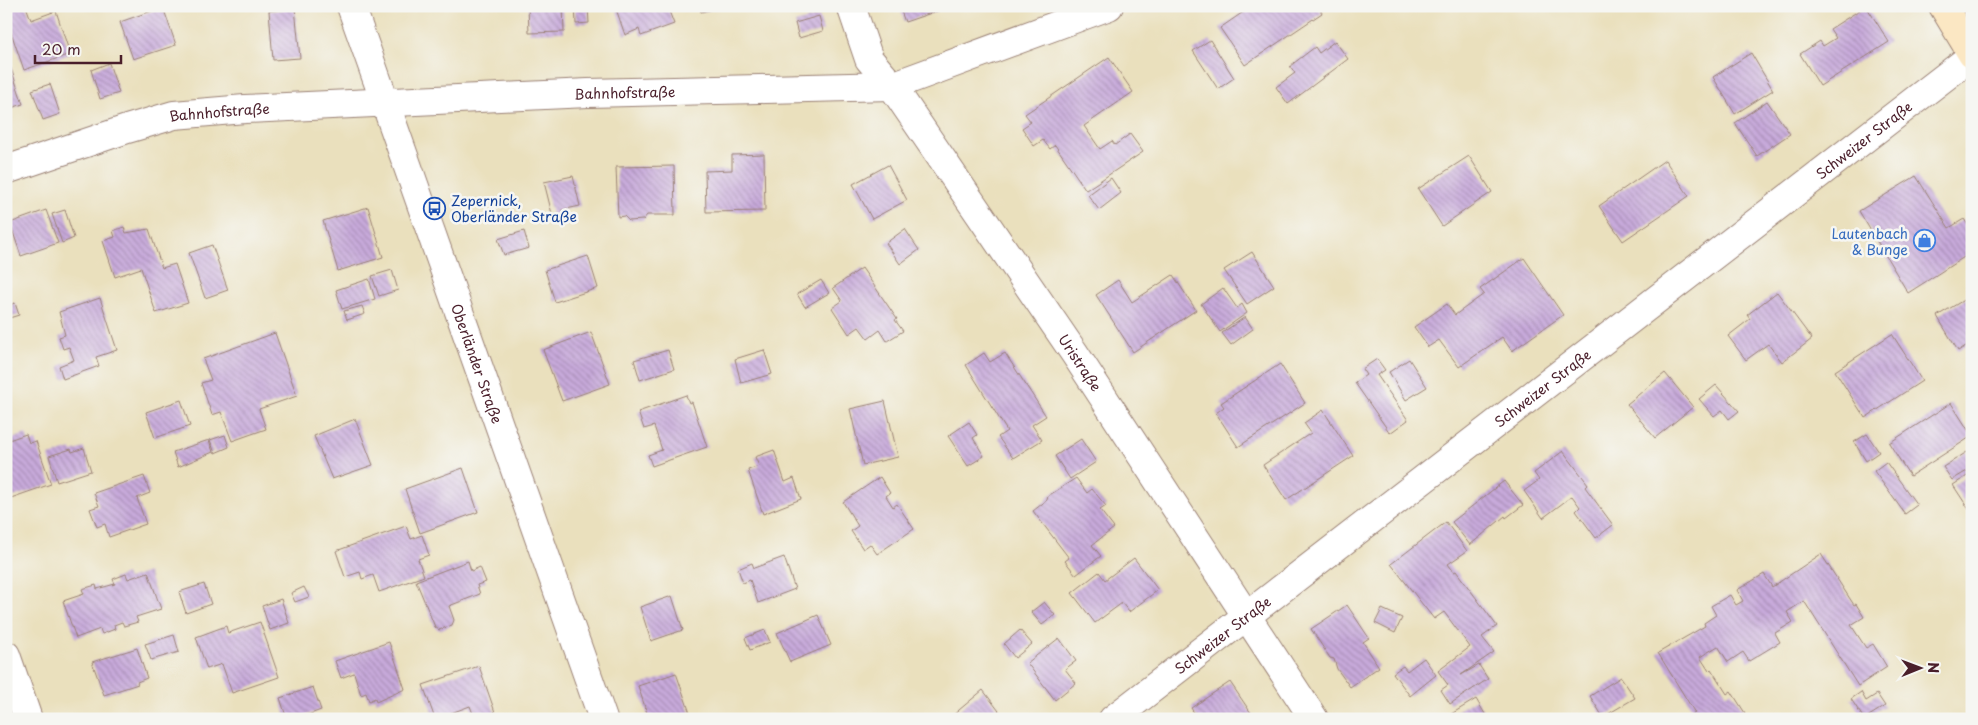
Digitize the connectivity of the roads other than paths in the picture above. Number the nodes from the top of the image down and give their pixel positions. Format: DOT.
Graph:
graph roads {
  1 [pos="351,6"];
  2 [pos="851,6"];
  3 [pos="1109,6"];
  4 [pos="1943,6"];
  5 [pos="1972,55"];
  6 [pos="892,86"];
  7 [pos="385,101"];
  8 [pos="6,170"];
  9 [pos="1246,615"];
  10 [pos="6,655"];
  11 [pos="28,719"];
  12 [pos="603,719"];
  13 [pos="1113,719"];
  14 [pos="1314,719"];
  1 -- 7 [label="street, Oberländer Straße"];
  2 -- 6 [label="street, Uristraße"];
  3 -- 6 [label="street, Bahnhofstraße"];
  4 -- 5 [label="main road"];
  5 -- 9 [label="street, Schweizer Straße"];
  6 -- 7 [label="street, Bahnhofstraße"];
  6 -- 9 [label="street, Uristraße"];
  7 -- 8 [label="street, Bahnhofstraße"];
  7 -- 12 [label="street, Oberländer Straße"];
  9 -- 13 [label="street, Schweizer Straße"];
  9 -- 14 [label="street, Uristraße"];
  10 -- 11 [label="street"];
}
